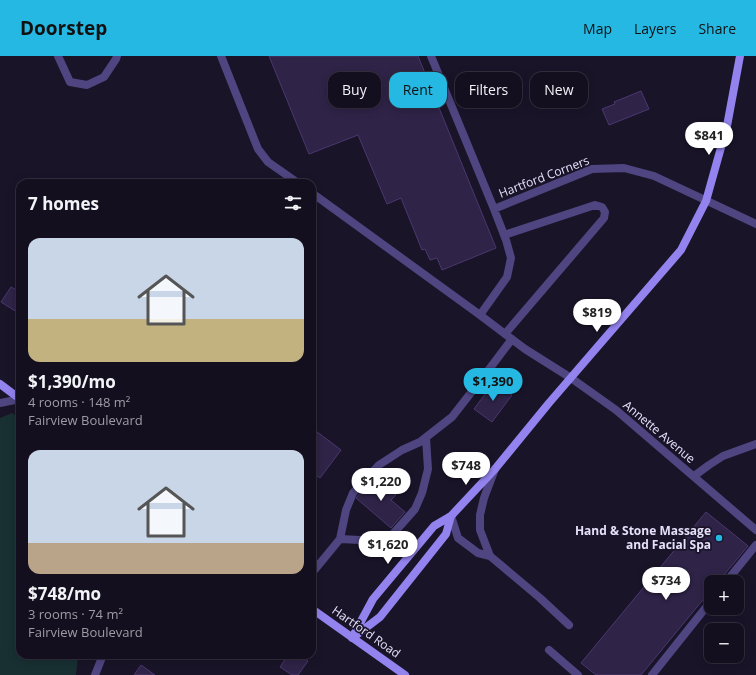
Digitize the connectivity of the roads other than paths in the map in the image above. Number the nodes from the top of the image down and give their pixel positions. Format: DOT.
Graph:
graph roads {
  1 [pos="58,56"];
  2 [pos="117,56"];
  3 [pos="221,56"];
  4 [pos="432,56"];
  5 [pos="738,58"];
  6 [pos="292,179"];
  7 [pos="316,196"];
  8 [pos="706,201"];
  9 [pos="494,209"];
  10 [pos="756,224"];
  11 [pos="504,235"];
  12 [pos="480,315"];
  13 [pos="508,336"];
  14 [pos="571,378"];
  15 [pos="0,384"];
  16 [pos="16,396"];
  17 [pos="16,400"];
  18 [pos="0,403"];
  19 [pos="426,438"];
  20 [pos="756,444"];
  21 [pos="495,470"];
  22 [pos="694,476"];
  23 [pos="451,516"];
  24 [pos="756,530"];
  25 [pos="340,539"];
  26 [pos="756,545"];
  27 [pos="490,556"];
  28 [pos="316,568"];
  29 [pos="732,575"];
  30 [pos="704,610"];
  31 [pos="316,612"];
  32 [pos="569,625"];
  33 [pos="352,638"];
  34 [pos="549,650"];
  35 [pos="101,659"];
  36 [pos="95,675"];
  37 [pos="405,675"];
  38 [pos="578,675"];
  39 [pos="652,675"];
  1 -- 2 [label="lane"];
  3 -- 6 [label="lane"];
  4 -- 9 [label="lane, Hartford Corners"];
  5 -- 8 [label="street"];
  7 -- 12 [label="lane, Annette Avenue"];
  8 -- 9 [label="lane, Hartford Corners"];
  8 -- 10 [label="lane, Hartford Corners"];
  8 -- 14 [label="street"];
  9 -- 11 [label="lane"];
  11 -- 12 [label="lane"];
  11 -- 13 [label="lane"];
  12 -- 13 [label="lane, Annette Avenue"];
  13 -- 14 [label="lane, Annette Avenue"];
  13 -- 19 [label="lane"];
  14 -- 21 [label="street"];
  14 -- 22 [label="lane, Annette Avenue"];
  15 -- 16 [label="street"];
  17 -- 18 [label="lane"];
  19 -- 25 [label="lane"];
  19 -- 25 [label="lane"];
  20 -- 22 [label="lane, Annette Avenue"];
  21 -- 23 [label="street"];
  21 -- 27 [label="lane"];
  22 -- 24 [label="lane"];
  23 -- 27 [label="lane"];
  23 -- 33 [label="street"];
  23 -- 33 [label="street"];
  25 -- 28 [label="lane"];
  26 -- 29 [label="lane"];
  27 -- 32 [label="lane"];
  30 -- 39 [label="lane"];
  31 -- 33 [label="street, Hartford Road"];
  33 -- 37 [label="street, Hartford Road"];
  34 -- 38 [label="lane"];
  35 -- 36 [label="lane"];
}
